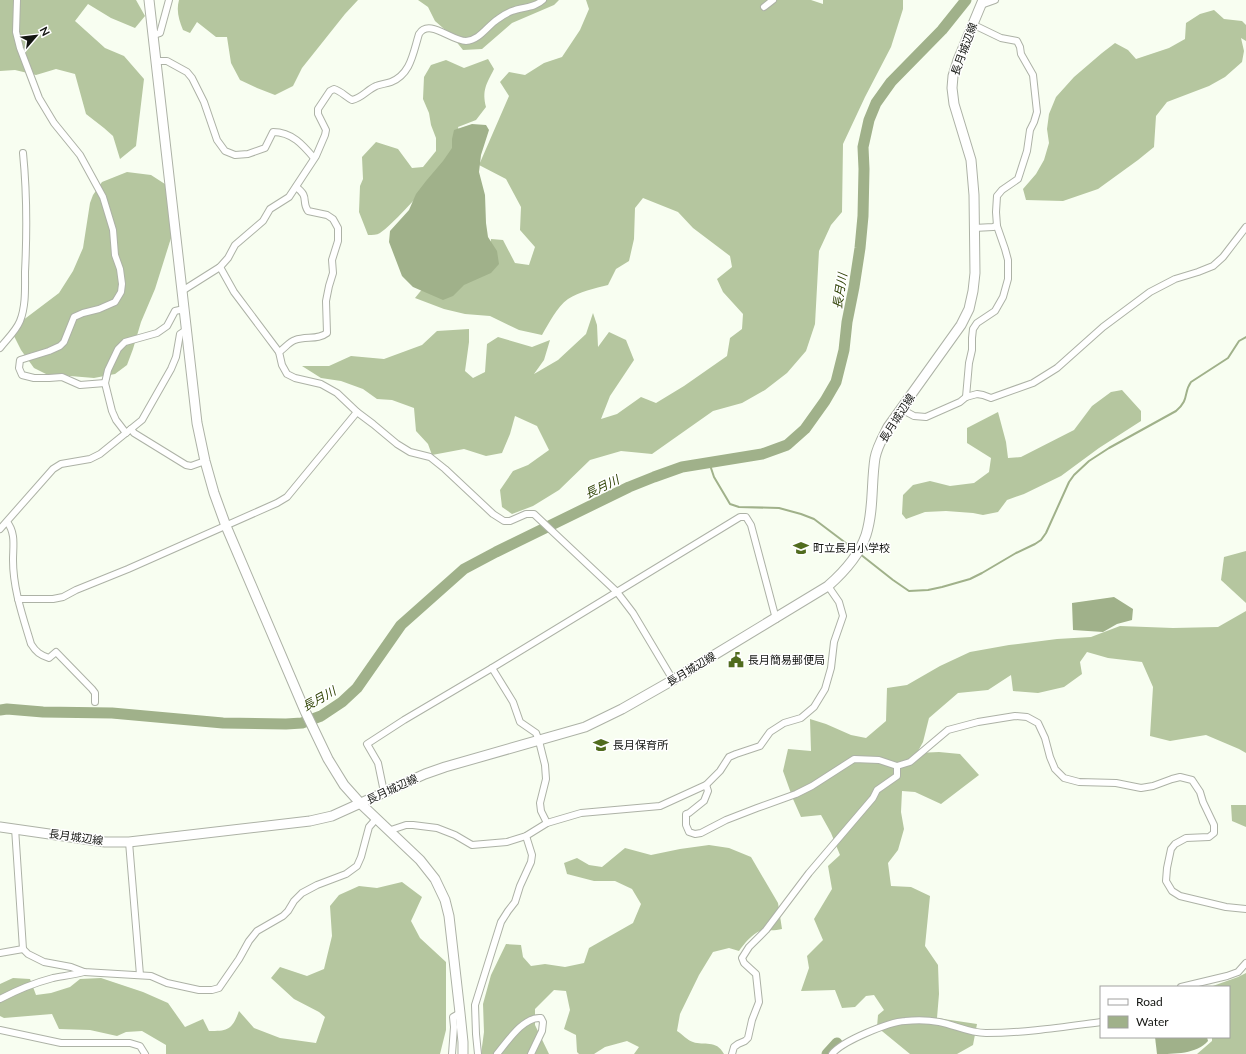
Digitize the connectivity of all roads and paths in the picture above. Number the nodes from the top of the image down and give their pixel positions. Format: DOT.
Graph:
graph roads {
  1 [pos="17,0"];
  2 [pos="149,0"];
  3 [pos="169,0"];
  4 [pos="543,0"];
  5 [pos="773,0"];
  6 [pos="995,0"];
  7 [pos="982,2"];
  8 [pos="764,7"];
  9 [pos="972,24"];
  10 [pos="154,35"];
  11 [pos="157,61"];
  12 [pos="23,153"];
  13 [pos="314,158"];
  14 [pos="296,188"];
  15 [pos="997,226"];
  16 [pos="974,228"];
  17 [pos="1246,228"];
  18 [pos="220,267"];
  19 [pos="182,291"];
  20 [pos="184,309"];
  21 [pos="186,330"];
  22 [pos="0,348"];
  23 [pos="279,352"];
  24 [pos="106,383"];
  25 [pos="966,396"];
  26 [pos="901,410"];
  27 [pos="357,412"];
  28 [pos="128,431"];
  29 [pos="205,461"];
  30 [pos="7,522"];
  31 [pos="226,526"];
  32 [pos="0,529"];
  33 [pos="828,586"];
  34 [pos="617,592"];
  35 [pos="18,599"];
  36 [pos="776,619"];
  37 [pos="492,668"];
  38 [pos="673,680"];
  39 [pos="95,702"];
  40 [pos="539,741"];
  41 [pos="897,766"];
  42 [pos="706,785"];
  43 [pos="384,792"];
  44 [pos="361,804"];
  45 [pos="376,819"];
  46 [pos="547,823"];
  47 [pos="0,827"];
  48 [pos="15,828"];
  49 [pos="388,831"];
  50 [pos="526,836"];
  51 [pos="129,842"];
  52 [pos="1246,910"];
  53 [pos="24,949"];
  54 [pos="0,953"];
  55 [pos="1246,963"];
  56 [pos="84,972"];
  57 [pos="140,975"];
  58 [pos="1185,986"];
  59 [pos="0,999"];
  60 [pos="460,1013"];
  61 [pos="1100,1022"];
  62 [pos="0,1030"];
  63 [pos="146,1054"];
  64 [pos="452,1054"];
  65 [pos="463,1054"];
  66 [pos="478,1054"];
  67 [pos="497,1054"];
  68 [pos="531,1054"];
  69 [pos="732,1054"];
  70 [pos="832,1054"];
  1 -- 24 [label="street"];
  2 -- 10 [label="main road"];
  3 -- 10 [label="street"];
  4 -- 13 [label="street"];
  5 -- 8 [label="street"];
  6 -- 7 [label="street"];
  7 -- 9 [label="main road, 長月城辺線"];
  9 -- 15 [label="street"];
  9 -- 16 [label="main road, 長月城辺線"];
  10 -- 11 [label="main road"];
  11 -- 13 [label="street"];
  11 -- 19 [label="main road"];
  12 -- 22 [label="street"];
  13 -- 14 [label="street"];
  14 -- 18 [label="street"];
  14 -- 23 [label="street"];
  15 -- 16 [label="street"];
  15 -- 25 [label="street"];
  16 -- 26 [label="main road, 長月城辺線"];
  17 -- 25 [label="street"];
  18 -- 19 [label="street"];
  18 -- 23 [label="street"];
  19 -- 20 [label="main road"];
  20 -- 21 [label="main road"];
  20 -- 24 [label="street"];
  21 -- 28 [label="street"];
  21 -- 29 [label="main road"];
  23 -- 27 [label="street"];
  24 -- 28 [label="street"];
  25 -- 26 [label="street"];
  26 -- 33 [label="main road, 長月城辺線"];
  27 -- 31 [label="street"];
  27 -- 34 [label="street"];
  28 -- 29 [label="street"];
  28 -- 30 [label="street"];
  29 -- 31 [label="main road"];
  30 -- 32 [label="street"];
  30 -- 35 [label="street"];
  31 -- 35 [label="street"];
  31 -- 44 [label="main road"];
  33 -- 36 [label="main road, 長月城辺線"];
  33 -- 42 [label="street"];
  34 -- 36 [label="street"];
  34 -- 37 [label="street"];
  34 -- 38 [label="street"];
  35 -- 39 [label="street"];
  36 -- 38 [label="main road, 長月城辺線"];
  37 -- 40 [label="street"];
  37 -- 43 [label="street"];
  38 -- 40 [label="main road, 長月城辺線"];
  40 -- 43 [label="main road, 長月城辺線"];
  40 -- 46 [label="street"];
  41 -- 42 [label="street"];
  41 -- 52 [label="street"];
  41 -- 69 [label="street"];
  42 -- 46 [label="street"];
  43 -- 44 [label="main road, 長月城辺線"];
  44 -- 45 [label="main road"];
  44 -- 51 [label="main road, 長月城辺線"];
  45 -- 49 [label="main road"];
  45 -- 57 [label="street"];
  46 -- 50 [label="street"];
  47 -- 48 [label="main road, 長月城辺線"];
  48 -- 51 [label="main road, 長月城辺線"];
  48 -- 53 [label="street"];
  49 -- 50 [label="street"];
  49 -- 60 [label="main road"];
  50 -- 66 [label="street"];
  51 -- 57 [label="street"];
  53 -- 54 [label="street"];
  53 -- 56 [label="street"];
  55 -- 58 [label="street"];
  56 -- 57 [label="street"];
  56 -- 59 [label="street"];
  60 -- 64 [label="street"];
  60 -- 65 [label="main road"];
  61 -- 70 [label="street"];
  62 -- 63 [label="street"];
  67 -- 68 [label="street"];
}
